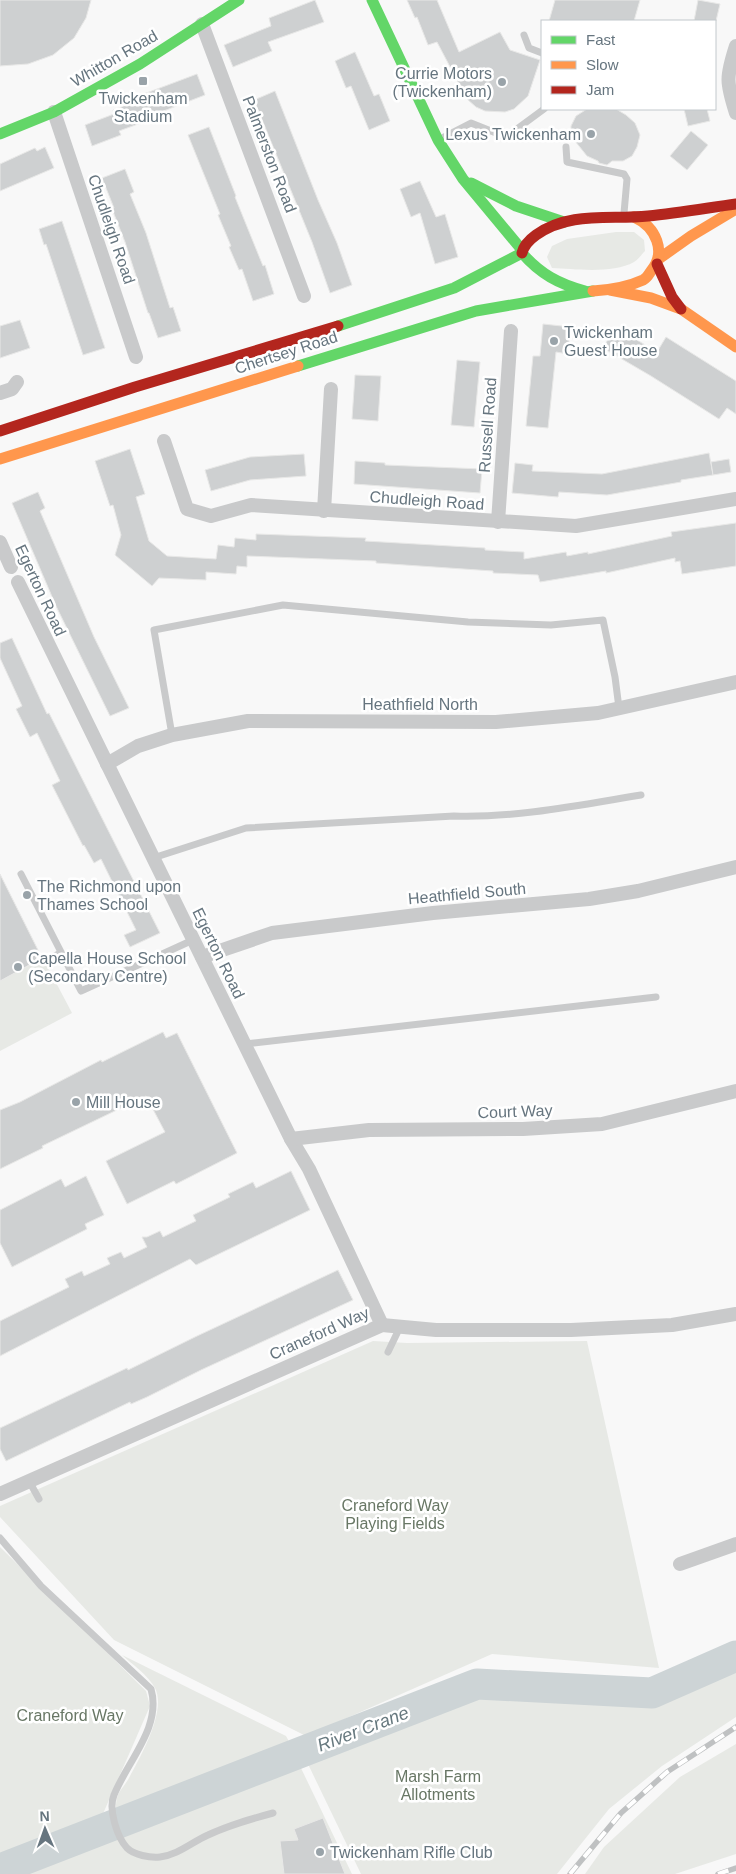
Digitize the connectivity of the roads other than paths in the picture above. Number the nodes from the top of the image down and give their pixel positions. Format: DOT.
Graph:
graph roads {
  1 [pos="239,0"];
  2 [pos="372,0"];
  3 [pos="202,24"];
  4 [pos="524,35"];
  5 [pos="736,46"];
  6 [pos="541,53"];
  7 [pos="543,110"];
  8 [pos="54,112"];
  9 [pos="736,112"];
  10 [pos="0,134"];
  11 [pos="438,140"];
  12 [pos="566,147"];
  13 [pos="463,178"];
  14 [pos="736,204"];
  15 [pos="736,209"];
  16 [pos="629,217"];
  17 [pos="564,222"];
  18 [pos="522,252"];
  19 [pos="658,261"];
  20 [pos="609,290"];
  21 [pos="585,292"];
  22 [pos="304,296"];
  23 [pos="680,309"];
  24 [pos="511,331"];
  25 [pos="736,347"];
  26 [pos="136,357"];
  27 [pos="17,382"];
  28 [pos="331,388"];
  29 [pos="0,393"];
  30 [pos="0,431"];
  31 [pos="164,441"];
  32 [pos="0,459"];
  33 [pos="736,499"];
  34 [pos="324,511"];
  35 [pos="498,522"];
  36 [pos="0,542"];
  37 [pos="6,564"];
  38 [pos="18,582"];
  39 [pos="736,682"];
  40 [pos="619,708"];
  41 [pos="172,735"];
  42 [pos="107,764"];
  43 [pos="641,795"];
  44 [pos="153,858"];
  45 [pos="736,867"];
  46 [pos="21,874"];
  47 [pos="193,940"];
  48 [pos="60,953"];
  49 [pos="202,957"];
  50 [pos="45,962"];
  51 [pos="656,997"];
  52 [pos="244,1044"];
  53 [pos="736,1091"];
  54 [pos="291,1138"];
  55 [pos="736,1314"];
  56 [pos="382,1325"];
  57 [pos="400,1327"];
  58 [pos="388,1352"];
  59 [pos="29,1481"];
  60 [pos="0,1494"];
  61 [pos="39,1499"];
  62 [pos="0,1538"];
  63 [pos="736,1544"];
  64 [pos="680,1564"];
  65 [pos="273,1813"];
  1 -- 3 [label="main road, Whitton Road"];
  2 -- 11 [label="main road"];
  3 -- 8 [label="main road, Whitton Road"];
  3 -- 22 [label="street, Palmerston Road"];
  4 -- 6 [label="lane"];
  5 -- 9 [label="street"];
  7 -- 11 [label="lane"];
  8 -- 10 [label="main road, Whitton Road"];
  8 -- 26 [label="street, Chudleigh Road"];
  11 -- 13 [label="main road"];
  12 -- 16 [label="lane"];
  13 -- 17 [label="main road"];
  13 -- 18 [label="main road"];
  14 -- 16 [label="main road"];
  15 -- 19 [label="main road"];
  16 -- 17 [label="main road"];
  16 -- 19 [label="main road"];
  17 -- 18 [label="main road, Chertsey Road"];
  18 -- 21 [label="main road"];
  18 -- 30 [label="main road, Chertsey Road"];
  19 -- 20 [label="main road"];
  19 -- 23 [label="main road"];
  20 -- 21 [label="main road, Chertsey Road"];
  20 -- 23 [label="main road"];
  21 -- 32 [label="main road, Chertsey Road"];
  23 -- 25 [label="main road"];
  24 -- 35 [label="street, Russell Road"];
  27 -- 29 [label="street"];
  28 -- 34 [label="street"];
  31 -- 34 [label="street, Chudleigh Road"];
  33 -- 35 [label="street, Chudleigh Road"];
  34 -- 35 [label="street, Chudleigh Road"];
  36 -- 37 [label="street, Egerton Road"];
  37 -- 38 [label="lane, Egerton Road"];
  38 -- 42 [label="street, Egerton Road"];
  39 -- 40 [label="street, Heathfield North"];
  40 -- 41 [label="street, Heathfield North"];
  40 -- 41 [label="lane"];
  41 -- 42 [label="street, Heathfield North"];
  42 -- 44 [label="street, Egerton Road"];
  43 -- 44 [label="lane"];
  44 -- 47 [label="street, Egerton Road"];
  45 -- 49 [label="street, Heathfield South"];
  46 -- 48 [label="lane"];
  47 -- 48 [label="lane"];
  47 -- 49 [label="street, Egerton Road"];
  48 -- 50 [label="lane"];
  49 -- 52 [label="street, Egerton Road"];
  51 -- 52 [label="lane"];
  52 -- 54 [label="street, Egerton Road"];
  53 -- 54 [label="street, Court Way"];
  54 -- 56 [label="street, Egerton Road"];
  55 -- 57 [label="street, Craneford Way"];
  56 -- 57 [label="street, Craneford Way"];
  56 -- 59 [label="street, Craneford Way"];
  57 -- 58 [label="lane"];
  59 -- 60 [label="street, Craneford Way"];
  59 -- 61 [label="lane"];
  62 -- 65 [label="lane"];
  63 -- 64 [label="street"];
}
